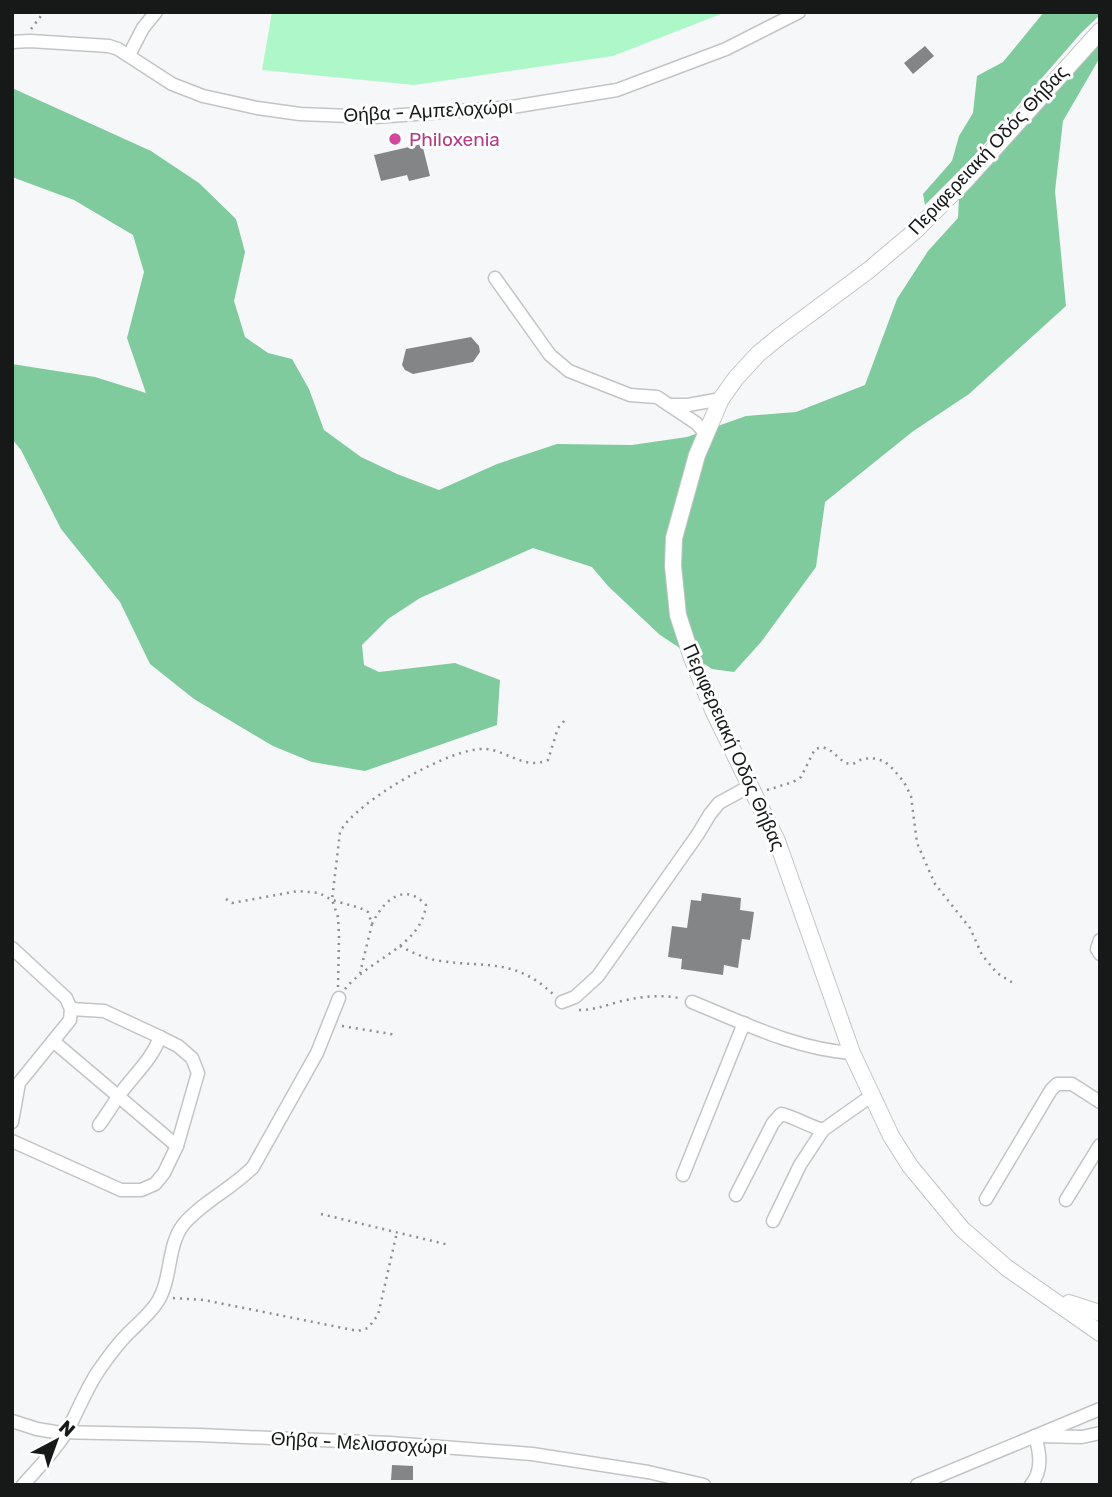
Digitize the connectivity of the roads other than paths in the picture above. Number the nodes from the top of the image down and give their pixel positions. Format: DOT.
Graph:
graph roads {
  1 [pos="156,12"];
  2 [pos="799,12"];
  3 [pos="1100,31"];
  4 [pos="12,42"];
  5 [pos="128,55"];
  6 [pos="495,278"];
  7 [pos="721,399"];
  8 [pos="668,404"];
  9 [pos="705,433"];
  10 [pos="752,791"];
  11 [pos="1100,940"];
  12 [pos="12,948"];
  13 [pos="1100,954"];
  14 [pos="340,998"];
  15 [pos="562,1002"];
  16 [pos="692,1002"];
  17 [pos="71,1009"];
  18 [pos="744,1023"];
  19 [pos="160,1037"];
  20 [pos="53,1041"];
  21 [pos="852,1053"];
  22 [pos="118,1096"];
  23 [pos="871,1096"];
  24 [pos="1100,1102"];
  25 [pos="12,1122"];
  26 [pos="99,1125"];
  27 [pos="823,1130"];
  28 [pos="12,1141"];
  29 [pos="1100,1145"];
  30 [pos="177,1146"];
  31 [pos="683,1175"];
  32 [pos="736,1195"];
  33 [pos="986,1199"];
  34 [pos="1066,1200"];
  35 [pos="773,1221"];
  36 [pos="1048,1296"];
  37 [pos="1100,1313"];
  38 [pos="1100,1333"];
  39 [pos="1100,1409"];
  40 [pos="12,1421"];
  41 [pos="66,1432"];
  42 [pos="1100,1433"];
  43 [pos="1035,1436"];
  44 [pos="23,1485"];
  45 [pos="705,1485"];
  46 [pos="917,1485"];
  47 [pos="1031,1485"];
  1 -- 5 [label="street"];
  2 -- 5 [label="street, Θήβα - Αμπελοχώρι"];
  3 -- 7 [label="main road, Περιφερειακή Οδός Θήβας"];
  4 -- 5 [label="street, Θήβα - Αμπελοχώρι"];
  6 -- 8 [label="street"];
  7 -- 8 [label="street"];
  7 -- 9 [label="main road, Περιφερειακή Οδός Θήβας"];
  8 -- 9 [label="street"];
  9 -- 10 [label="main road, Περιφερειακή Οδός Θήβας"];
  10 -- 15 [label="street"];
  10 -- 21 [label="main road, Περιφερειακή Οδός Θήβας"];
  11 -- 13 [label="street"];
  12 -- 17 [label="street"];
  14 -- 41 [label="street"];
  16 -- 18 [label="street"];
  17 -- 19 [label="street"];
  17 -- 20 [label="street"];
  18 -- 21 [label="street"];
  18 -- 31 [label="street"];
  19 -- 22 [label="street"];
  19 -- 30 [label="street"];
  20 -- 22 [label="street"];
  20 -- 25 [label="street"];
  21 -- 23 [label="main road, Περιφερειακή Οδός Θήβας"];
  22 -- 26 [label="street"];
  22 -- 30 [label="street"];
  23 -- 27 [label="street"];
  23 -- 36 [label="main road, Περιφερειακή Οδός Θήβας"];
  24 -- 33 [label="street"];
  27 -- 32 [label="street"];
  27 -- 35 [label="street"];
  28 -- 30 [label="street"];
  29 -- 34 [label="street"];
  36 -- 37 [label="main road, Περιφερειακή Οδός Θήβας"];
  36 -- 38 [label="main road, Περιφερειακή Οδός Θήβας"];
  39 -- 43 [label="street"];
  40 -- 41 [label="street, Θήβα - Μελισσοχώρι"];
  41 -- 44 [label="street"];
  41 -- 45 [label="street, Θήβα - Μελισσοχώρι"];
  42 -- 43 [label="street"];
  43 -- 46 [label="street"];
  43 -- 47 [label="street"];
}
